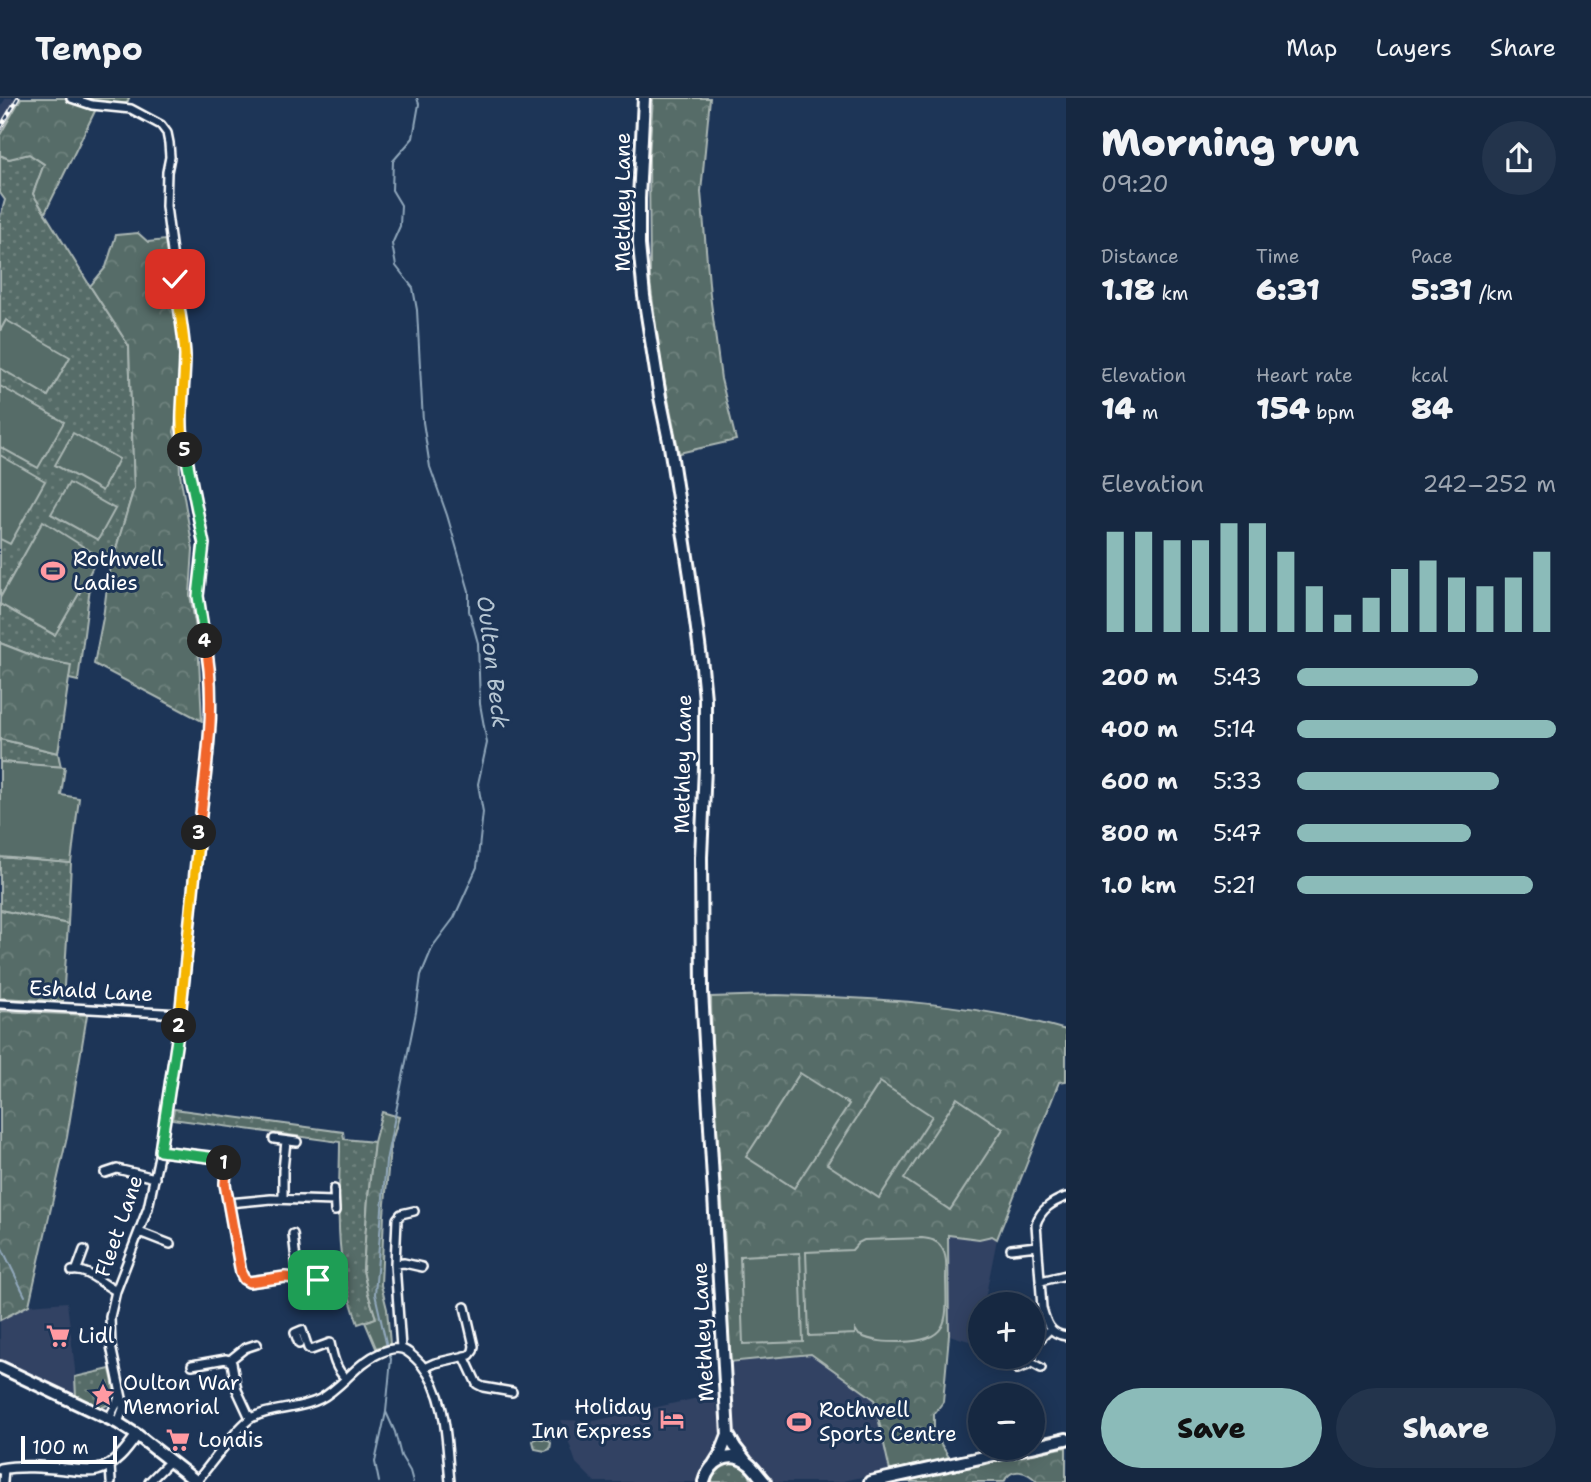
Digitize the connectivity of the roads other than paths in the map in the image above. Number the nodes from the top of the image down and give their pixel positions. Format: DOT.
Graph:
graph roads {
  1 [pos="71,98"];
  2 [pos="644,98"];
  3 [pos="0,1004"];
  4 [pos="181,1014"];
  5 [pos="274,1139"];
  6 [pos="286,1141"];
  7 [pos="297,1142"];
  8 [pos="160,1151"];
  9 [pos="103,1173"];
  10 [pos="155,1178"];
  11 [pos="334,1189"];
  12 [pos="1066,1197"];
  13 [pos="283,1199"];
  14 [pos="334,1200"];
  15 [pos="229,1203"];
  16 [pos="335,1211"];
  17 [pos="414,1211"];
  18 [pos="139,1232"];
  19 [pos="293,1234"];
  20 [pos="170,1244"];
  21 [pos="1037,1246"];
  22 [pos="1010,1249"];
  23 [pos="84,1250"];
  24 [pos="336,1264"];
  25 [pos="395,1264"];
  26 [pos="422,1267"];
  27 [pos="1066,1275"];
  28 [pos="338,1276"];
  29 [pos="298,1278"];
  30 [pos="1041,1281"];
  31 [pos="340,1287"];
  32 [pos="116,1291"];
  33 [pos="465,1307"];
  34 [pos="1050,1329"];
  35 [pos="1045,1334"];
  36 [pos="1066,1336"];
  37 [pos="257,1344"];
  38 [pos="299,1344"];
  39 [pos="397,1348"];
  40 [pos="464,1356"];
  41 [pos="230,1360"];
  42 [pos="192,1365"];
  43 [pos="0,1367"];
  44 [pos="424,1368"];
  45 [pos="346,1379"];
  46 [pos="512,1392"];
  47 [pos="250,1418"];
  48 [pos="113,1420"];
  49 [pos="137,1435"];
  50 [pos="728,1435"];
  51 [pos="1066,1439"];
  52 [pos="1045,1444"];
  53 [pos="971,1460"];
  54 [pos="170,1461"];
  55 [pos="747,1462"];
  56 [pos="714,1464"];
  57 [pos="110,1465"];
  58 [pos="2,1469"];
  59 [pos="760,1479"];
  60 [pos="3,1482"];
  61 [pos="111,1482"];
  62 [pos="149,1482"];
  63 [pos="197,1482"];
  64 [pos="450,1482"];
  65 [pos="704,1482"];
  66 [pos="870,1482"];
  1 -- 4 [label="street, Fleet Lane"];
  2 -- 50 [label="main road, Methley Lane"];
  3 -- 4 [label="street, Eshald Lane"];
  4 -- 8 [label="street, Fleet Lane"];
  5 -- 6 [label="street"];
  6 -- 7 [label="street"];
  6 -- 13 [label="street"];
  8 -- 10 [label="street, Fleet Lane"];
  8 -- 15 [label="street"];
  9 -- 10 [label="street"];
  10 -- 18 [label="street, Fleet Lane"];
  11 -- 14 [label="street"];
  12 -- 21 [label="street"];
  13 -- 14 [label="street"];
  13 -- 15 [label="street"];
  14 -- 16 [label="street"];
  15 -- 29 [label="street"];
  17 -- 25 [label="street"];
  18 -- 20 [label="street"];
  18 -- 32 [label="street, Fleet Lane"];
  19 -- 29 [label="street"];
  21 -- 22 [label="street"];
  21 -- 30 [label="street"];
  23 -- 32 [label="street"];
  24 -- 28 [label="street"];
  25 -- 26 [label="street"];
  25 -- 39 [label="street"];
  27 -- 30 [label="street"];
  28 -- 29 [label="street"];
  28 -- 31 [label="street"];
  30 -- 34 [label="street"];
  32 -- 48 [label="street, Fleet Lane"];
  33 -- 40 [label="street"];
  34 -- 35 [label="street"];
  34 -- 36 [label="street"];
  37 -- 41 [label="street"];
  38 -- 45 [label="street"];
  39 -- 44 [label="street"];
  39 -- 45 [label="street"];
  40 -- 44 [label="street"];
  40 -- 46 [label="street"];
  41 -- 42 [label="street"];
  41 -- 47 [label="street"];
  43 -- 48 [label="main road"];
  44 -- 64 [label="street"];
  45 -- 47 [label="street"];
  47 -- 63 [label="street"];
  48 -- 49 [label="main road"];
  49 -- 54 [label="main road"];
  49 -- 57 [label="street"];
  50 -- 55 [label="main road"];
  50 -- 56 [label="main road, Methley Lane"];
  51 -- 52 [label="main road"];
  53 -- 66 [label="main road"];
  54 -- 62 [label="street"];
  54 -- 63 [label="main road"];
  55 -- 56 [label="main road"];
  55 -- 59 [label="main road"];
  56 -- 65 [label="main road, Methley Lane"];
  57 -- 58 [label="street"];
  57 -- 61 [label="street"];
  58 -- 60 [label="street"];
}
